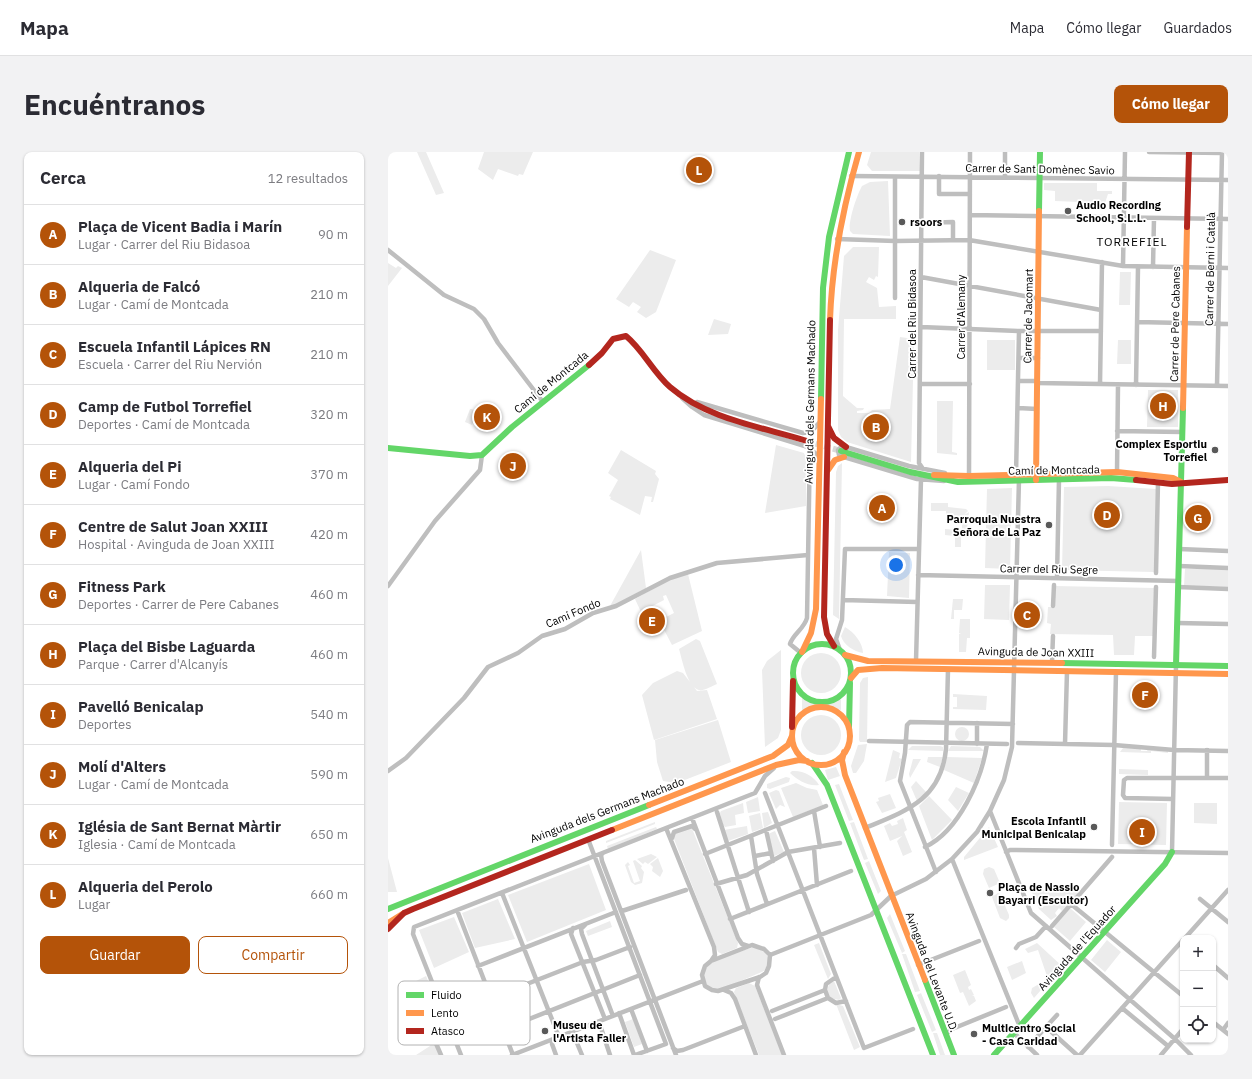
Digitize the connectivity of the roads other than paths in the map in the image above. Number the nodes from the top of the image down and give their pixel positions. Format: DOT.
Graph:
graph roads {
  1 [pos="849,152"];
  2 [pos="859,152"];
  3 [pos="922,152"];
  4 [pos="970,152"];
  5 [pos="1005,152"];
  6 [pos="1040,152"];
  7 [pos="1125,152"];
  8 [pos="1148,152"];
  9 [pos="1189,152"];
  10 [pos="1222,152"];
  11 [pos="851,176"];
  12 [pos="939,176"];
  13 [pos="895,177"];
  14 [pos="921,177"];
  15 [pos="970,177"];
  16 [pos="1005,178"];
  17 [pos="1040,178"];
  18 [pos="1124,180"];
  19 [pos="1189,180"];
  20 [pos="1228,180"];
  21 [pos="1221,181"];
  22 [pos="970,194"];
  23 [pos="970,215"];
  24 [pos="1040,216"];
  25 [pos="1123,218"];
  26 [pos="1154,218"];
  27 [pos="1188,218"];
  28 [pos="1220,219"];
  29 [pos="1228,219"];
  30 [pos="921,223"];
  31 [pos="837,240"];
  32 [pos="953,240"];
  33 [pos="969,240"];
  34 [pos="895,241"];
  35 [pos="921,241"];
  36 [pos="388,250"];
  37 [pos="1039,252"];
  38 [pos="1102,262"];
  39 [pos="1123,266"];
  40 [pos="1138,267"];
  41 [pos="1153,267"];
  42 [pos="1187,267"];
  43 [pos="1219,268"];
  44 [pos="1228,268"];
  45 [pos="921,277"];
  46 [pos="971,285"];
  47 [pos="895,298"];
  48 [pos="1038,298"];
  49 [pos="1101,310"];
  50 [pos="1137,322"];
  51 [pos="1185,323"];
  52 [pos="1218,323"];
  53 [pos="1228,324"];
  54 [pos="921,327"];
  55 [pos="971,329"];
  56 [pos="1038,330"];
  57 [pos="1019,331"];
  58 [pos="1101,331"];
  59 [pos="1019,358"];
  60 [pos="1038,358"];
  61 [pos="1018,381"];
  62 [pos="1037,382"];
  63 [pos="920,384"];
  64 [pos="970,384"];
  65 [pos="1100,384"];
  66 [pos="1118,385"];
  67 [pos="1136,385"];
  68 [pos="1184,386"];
  69 [pos="1217,386"];
  70 [pos="1228,386"];
  71 [pos="683,397"];
  72 [pos="543,402"];
  73 [pos="1018,408"];
  74 [pos="1037,408"];
  75 [pos="820,422"];
  76 [pos="828,424"];
  77 [pos="1117,431"];
  78 [pos="1182,432"];
  79 [pos="803,433"];
  80 [pos="807,444"];
  81 [pos="388,448"];
  82 [pos="814,452"];
  83 [pos="843,452"];
  84 [pos="482,455"];
  85 [pos="809,455"];
  86 [pos="819,462"];
  87 [pos="827,472"];
  88 [pos="1117,472"];
  89 [pos="921,474"];
  90 [pos="1018,477"];
  91 [pos="1036,477"];
  92 [pos="969,479"];
  93 [pos="1059,479"];
  94 [pos="1228,480"];
  95 [pos="1158,482"];
  96 [pos="1181,482"];
  97 [pos="918,549"];
  98 [pos="1179,549"];
  99 [pos="1228,551"];
  100 [pos="808,555"];
  101 [pos="1179,566"];
  102 [pos="1228,568"];
  103 [pos="1156,573"];
  104 [pos="918,575"];
  105 [pos="1018,577"];
  106 [pos="1057,578"];
  107 [pos="1178,584"];
  108 [pos="1054,585"];
  109 [pos="388,586"];
  110 [pos="1156,587"];
  111 [pos="1228,589"];
  112 [pos="843,600"];
  113 [pos="917,602"];
  114 [pos="1053,606"];
  115 [pos="1178,623"];
  116 [pos="1228,624"];
  117 [pos="1053,636"];
  118 [pos="837,648"];
  119 [pos="801,653"];
  120 [pos="845,655"];
  121 [pos="1154,657"];
  122 [pos="916,660"];
  123 [pos="1015,662"];
  124 [pos="1052,662"];
  125 [pos="1176,665"];
  126 [pos="1228,666"];
  127 [pos="948,669"];
  128 [pos="794,670"];
  129 [pos="1014,671"];
  130 [pos="1067,672"];
  131 [pos="1116,672"];
  132 [pos="1176,673"];
  133 [pos="1228,674"];
  134 [pos="850,678"];
  135 [pos="946,722"];
  136 [pos="977,723"];
  137 [pos="1013,724"];
  138 [pos="849,732"];
  139 [pos="792,734"];
  140 [pos="869,741"];
  141 [pos="906,743"];
  142 [pos="946,743"];
  143 [pos="1018,743"];
  144 [pos="977,744"];
  145 [pos="987,744"];
  146 [pos="1007,744"];
  147 [pos="1065,744"];
  148 [pos="1114,745"];
  149 [pos="1174,750"];
  150 [pos="1207,750"];
  151 [pos="1228,751"];
  152 [pos="844,752"];
  153 [pos="809,762"];
  154 [pos="776,765"];
  155 [pos="388,771"];
  156 [pos="1174,777"];
  157 [pos="1207,778"];
  158 [pos="1228,778"];
  159 [pos="764,793"];
  160 [pos="1173,799"];
  161 [pos="826,806"];
  162 [pos="910,809"];
  163 [pos="814,811"];
  164 [pos="717,812"];
  165 [pos="990,812"];
  166 [pos="692,818"];
  167 [pos="778,825"];
  168 [pos="666,828"];
  169 [pos="865,828"];
  170 [pos="766,830"];
  171 [pos="697,833"];
  172 [pos="751,836"];
  173 [pos="588,839"];
  174 [pos="673,842"];
  175 [pos="840,843"];
  176 [pos="728,845"];
  177 [pos="1112,845"];
  178 [pos="820,847"];
  179 [pos="925,847"];
  180 [pos="814,848"];
  181 [pos="788,852"];
  182 [pos="1006,852"];
  183 [pos="1172,852"];
  184 [pos="603,853"];
  185 [pos="771,853"];
  186 [pos="705,854"];
  187 [pos="1228,854"];
  188 [pos="595,856"];
  189 [pos="755,856"];
  190 [pos="1112,857"];
  191 [pos="952,859"];
  192 [pos="773,861"];
  193 [pos="756,869"];
  194 [pos="851,871"];
  195 [pos="936,872"];
  196 [pos="738,878"];
  197 [pos="716,884"];
  198 [pos="817,884"];
  199 [pos="686,890"];
  200 [pos="803,890"];
  201 [pos="1228,890"];
  202 [pos="502,893"];
  203 [pos="894,895"];
  204 [pos="1200,899"];
  205 [pos="767,904"];
  206 [pos="1071,904"];
  207 [pos="1211,908"];
  208 [pos="388,909"];
  209 [pos="456,910"];
  210 [pos="876,911"];
  211 [pos="619,912"];
  212 [pos="749,912"];
  213 [pos="404,913"];
  214 [pos="730,919"];
  215 [pos="1228,922"];
  216 [pos="388,923"];
  217 [pos="585,925"];
  218 [pos="1046,926"];
  219 [pos="1052,926"];
  220 [pos="573,928"];
  221 [pos="388,929"];
  222 [pos="1104,932"];
  223 [pos="582,934"];
  224 [pos="572,935"];
  225 [pos="821,935"];
  226 [pos="1188,935"];
  227 [pos="979,941"];
  228 [pos="1180,943"];
  229 [pos="749,946"];
  230 [pos="524,948"];
  231 [pos="630,948"];
  232 [pos="1016,948"];
  233 [pos="770,955"];
  234 [pos="1081,958"];
  235 [pos="591,961"];
  236 [pos="711,961"];
  237 [pos="583,962"];
  238 [pos="918,965"];
  239 [pos="478,966"];
  240 [pos="1216,968"];
  241 [pos="1154,972"];
  242 [pos="640,975"];
  243 [pos="760,976"];
  244 [pos="836,977"];
  245 [pos="1228,978"];
  246 [pos="537,980"];
  247 [pos="432,981"];
  248 [pos="484,981"];
  249 [pos="703,981"];
  250 [pos="530,983"];
  251 [pos="603,989"];
  252 [pos="724,990"];
  253 [pos="824,990"];
  254 [pos="595,994"];
  255 [pos="1180,994"];
  256 [pos="828,998"];
  257 [pos="1130,999"];
  258 [pos="653,1000"];
  259 [pos="846,1001"];
  260 [pos="1006,1008"];
  261 [pos="1122,1008"];
  262 [pos="631,1009"];
  263 [pos="772,1011"];
  264 [pos="550,1012"];
  265 [pos="619,1013"];
  266 [pos="1057,1015"];
  267 [pos="613,1016"];
  268 [pos="605,1019"];
  269 [pos="775,1019"];
  270 [pos="530,1020"];
  271 [pos="1228,1023"];
  272 [pos="1216,1024"];
  273 [pos="600,1026"];
  274 [pos="745,1026"];
  275 [pos="1020,1027"];
  276 [pos="1046,1027"];
  277 [pos="913,1029"];
  278 [pos="1223,1030"];
  279 [pos="572,1031"];
  280 [pos="1180,1032"];
  281 [pos="1014,1033"];
  282 [pos="946,1034"];
  283 [pos="1228,1034"];
  284 [pos="559,1036"];
  285 [pos="1175,1038"];
  286 [pos="1180,1041"];
  287 [pos="1182,1043"];
  288 [pos="552,1044"];
  289 [pos="437,1045"];
  290 [pos="457,1045"];
  291 [pos="509,1045"];
  292 [pos="1168,1046"];
  293 [pos="1028,1047"];
  294 [pos="673,1048"];
  295 [pos="647,1051"];
  296 [pos="441,1055"];
  297 [pos="461,1055"];
  298 [pos="513,1055"];
  299 [pos="556,1055"];
  300 [pos="582,1055"];
  301 [pos="610,1055"];
  302 [pos="635,1055"];
  303 [pos="676,1055"];
  304 [pos="756,1055"];
  305 [pos="784,1055"];
  306 [pos="933,1055"];
  307 [pos="954,1055"];
  308 [pos="994,1055"];
  309 [pos="1037,1055"];
  310 [pos="1078,1055"];
  311 [pos="1160,1055"];
  312 [pos="1191,1055"];
  1 -- 75 [label="main road, Avinguda dels Germans Machado"];
  2 -- 11 [label="main road, Avinguda dels Germans Machado"];
  3 -- 14 [label="street"];
  4 -- 15 [label="street, Carrer d'Alemany"];
  5 -- 16 [label="street"];
  6 -- 17 [label="main road, Carrer de Jacomart"];
  7 -- 18 [label="street"];
  8 -- 9 [label="street"];
  9 -- 10 [label="street"];
  9 -- 19 [label="main road, Carrer de Pere Cabanes"];
  10 -- 21 [label="street, Carrer de Berni i Català"];
  11 -- 13 [label="street, Carrer de Sant Domènec Savio"];
  11 -- 31 [label="main road, Avinguda dels Germans Machado"];
  12 -- 14 [label="street, Carrer de Sant Domènec Savio"];
  12 -- 15 [label="street, Carrer de Sant Domènec Savio"];
  12 -- 22 [label="street"];
  13 -- 14 [label="street, Carrer de Sant Domènec Savio"];
  13 -- 34 [label="street"];
  14 -- 30 [label="street, Carrer del Riu Bidasoa"];
  15 -- 16 [label="street, Carrer de Sant Domènec Savio"];
  15 -- 22 [label="street, Carrer d'Alemany"];
  16 -- 17 [label="street, Carrer de Sant Domènec Savio"];
  17 -- 18 [label="street, Carrer de Sant Domènec Savio"];
  17 -- 24 [label="main road, Carrer de Jacomart"];
  18 -- 19 [label="street, Carrer de Sant Domènec Savio"];
  18 -- 25 [label="street"];
  19 -- 21 [label="street, Carrer de Sant Domènec Savio"];
  19 -- 27 [label="main road, Carrer de Pere Cabanes"];
  20 -- 21 [label="street, Carrer de Sant Domènec Savio"];
  21 -- 28 [label="street, Carrer de Berni i Català"];
  22 -- 23 [label="street, Carrer d'Alemany"];
  23 -- 24 [label="street"];
  23 -- 33 [label="street, Carrer d'Alemany"];
  24 -- 25 [label="street"];
  24 -- 37 [label="main road, Carrer de Jacomart"];
  25 -- 26 [label="street"];
  25 -- 39 [label="street"];
  26 -- 27 [label="street"];
  26 -- 41 [label="street"];
  27 -- 28 [label="street"];
  27 -- 42 [label="main road, Carrer de Pere Cabanes"];
  28 -- 29 [label="street"];
  28 -- 43 [label="street, Carrer de Berni i Català"];
  30 -- 32 [label="street"];
  30 -- 35 [label="street, Carrer del Riu Bidasoa"];
  31 -- 34 [label="street"];
  31 -- 76 [label="main road, Avinguda dels Germans Machado"];
  32 -- 33 [label="street"];
  32 -- 35 [label="street"];
  33 -- 37 [label="street"];
  33 -- 46 [label="street, Carrer d'Alemany"];
  34 -- 35 [label="street"];
  34 -- 47 [label="street"];
  35 -- 45 [label="street, Carrer del Riu Bidasoa"];
  36 -- 72 [label="street"];
  37 -- 38 [label="street"];
  37 -- 48 [label="main road, Carrer de Jacomart"];
  38 -- 39 [label="street"];
  38 -- 49 [label="street"];
  39 -- 40 [label="street"];
  40 -- 41 [label="street"];
  40 -- 50 [label="street"];
  41 -- 42 [label="street"];
  42 -- 43 [label="street"];
  42 -- 51 [label="main road, Carrer de Pere Cabanes"];
  43 -- 44 [label="street"];
  43 -- 52 [label="street, Carrer de Berni i Català"];
  45 -- 46 [label="street"];
  45 -- 54 [label="street, Carrer del Riu Bidasoa"];
  46 -- 48 [label="street"];
  46 -- 55 [label="street, Carrer d'Alemany"];
  48 -- 49 [label="street"];
  48 -- 56 [label="main road, Carrer de Jacomart"];
  49 -- 58 [label="street"];
  50 -- 51 [label="street"];
  50 -- 67 [label="street"];
  51 -- 52 [label="street"];
  51 -- 68 [label="main road, Carrer de Pere Cabanes"];
  52 -- 53 [label="street"];
  52 -- 69 [label="street, Carrer de Berni i Català"];
  54 -- 55 [label="street"];
  54 -- 63 [label="street, Carrer del Riu Bidasoa"];
  55 -- 57 [label="street"];
  55 -- 64 [label="street, Carrer d'Alemany"];
  56 -- 57 [label="street"];
  56 -- 58 [label="street"];
  56 -- 60 [label="main road, Carrer de Jacomart"];
  57 -- 59 [label="street"];
  58 -- 65 [label="street"];
  59 -- 60 [label="street"];
  59 -- 61 [label="street"];
  60 -- 62 [label="main road, Carrer de Jacomart"];
  61 -- 62 [label="street"];
  61 -- 73 [label="street"];
  62 -- 65 [label="street"];
  62 -- 74 [label="main road, Carrer de Jacomart"];
  63 -- 64 [label="street"];
  63 -- 89 [label="street, Carrer del Riu Bidasoa"];
  64 -- 92 [label="street, Carrer d'Alemany"];
  65 -- 66 [label="street"];
  66 -- 67 [label="street"];
  66 -- 77 [label="street"];
  67 -- 68 [label="street"];
  68 -- 69 [label="street"];
  68 -- 78 [label="main road, Carrer de Pere Cabanes"];
  69 -- 70 [label="street"];
  71 -- 72 [label="main road, Camí de Montcada"];
  71 -- 79 [label="street, Camí de Montcada"];
  71 -- 80 [label="main road, Camí de Montcada"];
  72 -- 84 [label="main road, Camí de Montcada"];
  73 -- 74 [label="street"];
  73 -- 90 [label="street"];
  74 -- 91 [label="main road, Carrer de Jacomart"];
  75 -- 79 [label="street"];
  75 -- 86 [label="main road, Avinguda dels Germans Machado"];
  76 -- 83 [label="main road"];
  76 -- 87 [label="main road, Avinguda dels Germans Machado"];
  77 -- 78 [label="street"];
  77 -- 88 [label="street"];
  78 -- 96 [label="main road, Carrer de Pere Cabanes"];
  79 -- 80 [label="street, Camí de Montcada"];
  80 -- 82 [label="street, Camí de Montcada"];
  80 -- 85 [label="street"];
  81 -- 84 [label="main road"];
  82 -- 85 [label="street"];
  82 -- 86 [label="street, Camí de Montcada"];
  83 -- 87 [label="main road"];
  83 -- 89 [label="main road, Camí de Montcada"];
  84 -- 109 [label="street"];
  85 -- 100 [label="street"];
  86 -- 119 [label="main road, Avinguda dels Germans Machado"];
  87 -- 118 [label="main road, Avinguda dels Germans Machado"];
  88 -- 91 [label="main road, Camí de Montcada"];
  88 -- 96 [label="main road, Camí de Montcada"];
  89 -- 92 [label="main road, Camí de Montcada"];
  89 -- 97 [label="street, Carrer del Riu Bidasoa"];
  90 -- 91 [label="main road, Camí de Montcada"];
  90 -- 92 [label="main road, Camí de Montcada"];
  90 -- 105 [label="street"];
  91 -- 93 [label="main road, Camí de Montcada"];
  93 -- 95 [label="main road, Camí de Montcada"];
  93 -- 106 [label="street"];
  94 -- 96 [label="main road, Camí de Montcada"];
  95 -- 96 [label="main road, Camí de Montcada"];
  95 -- 103 [label="street"];
  96 -- 98 [label="main road, Carrer de Pere Cabanes"];
  97 -- 104 [label="street, Carrer del Riu Bidasoa"];
  97 -- 112 [label="street"];
  98 -- 99 [label="street"];
  98 -- 101 [label="main road, Carrer de Pere Cabanes"];
  100 -- 119 [label="street"];
  100 -- 155 [label="street, Camí Fondo"];
  101 -- 102 [label="street"];
  101 -- 107 [label="main road, Carrer de Pere Cabanes"];
  104 -- 105 [label="street, Carrer del Riu Segre"];
  104 -- 113 [label="street, Carrer del Riu Bidasoa"];
  105 -- 106 [label="street, Carrer del Riu Segre"];
  105 -- 123 [label="street"];
  106 -- 107 [label="street, Carrer del Riu Segre"];
  107 -- 111 [label="street, Carrer del Riu Segre"];
  107 -- 115 [label="main road, Carrer de Pere Cabanes"];
  108 -- 114 [label="street"];
  110 -- 121 [label="street"];
  112 -- 113 [label="street"];
  112 -- 118 [label="street"];
  113 -- 122 [label="street, Carrer del Riu Bidasoa"];
  115 -- 116 [label="street"];
  115 -- 125 [label="main road, Carrer de Pere Cabanes"];
  117 -- 124 [label="street"];
  118 -- 119 [label="main road"];
  118 -- 120 [label="main road"];
  119 -- 128 [label="main road"];
  120 -- 122 [label="main road, Avinguda de Joan XXIII"];
  120 -- 134 [label="main road"];
  122 -- 123 [label="main road, Avinguda de Joan XXIII"];
  123 -- 124 [label="main road, Avinguda de Joan XXIII"];
  123 -- 129 [label="street"];
  124 -- 125 [label="main road, Avinguda de Joan XXIII"];
  125 -- 126 [label="main road, Avinguda de Joan XXIII"];
  125 -- 132 [label="street"];
  127 -- 129 [label="main road, Avinguda de Joan XXIII"];
  127 -- 134 [label="main road, Avinguda de Joan XXIII"];
  127 -- 135 [label="street"];
  128 -- 134 [label="main road"];
  128 -- 139 [label="main road"];
  129 -- 130 [label="main road, Avinguda de Joan XXIII"];
  129 -- 137 [label="street"];
  130 -- 131 [label="main road, Avinguda de Joan XXIII"];
  130 -- 147 [label="street"];
  131 -- 132 [label="main road, Avinguda de Joan XXIII"];
  131 -- 148 [label="street"];
  132 -- 133 [label="main road, Avinguda de Joan XXIII"];
  132 -- 149 [label="street"];
  134 -- 138 [label="main road"];
  135 -- 136 [label="street"];
  135 -- 141 [label="street"];
  135 -- 142 [label="street"];
  136 -- 137 [label="street"];
  136 -- 144 [label="street"];
  137 -- 165 [label="street"];
  138 -- 139 [label="main road"];
  138 -- 152 [label="main road"];
  139 -- 153 [label="main road"];
  139 -- 208 [label="main road, Avinguda dels Germans Machado"];
  140 -- 141 [label="street"];
  141 -- 142 [label="street"];
  141 -- 162 [label="street"];
  142 -- 144 [label="street"];
  142 -- 162 [label="street"];
  143 -- 147 [label="street"];
  144 -- 145 [label="street"];
  145 -- 146 [label="street"];
  145 -- 179 [label="street"];
  147 -- 148 [label="street"];
  148 -- 149 [label="street"];
  148 -- 177 [label="street"];
  149 -- 150 [label="street"];
  149 -- 156 [label="street"];
  150 -- 151 [label="street"];
  150 -- 157 [label="street"];
  152 -- 153 [label="main road"];
  152 -- 169 [label="main road, Avinguda del Levante U.D."];
  153 -- 154 [label="main road, Avinguda dels Germans Machado"];
  153 -- 210 [label="main road"];
  154 -- 166 [label="street"];
  154 -- 173 [label="main road, Avinguda dels Germans Machado"];
  156 -- 157 [label="street"];
  156 -- 160 [label="street"];
  156 -- 160 [label="street"];
  157 -- 158 [label="street"];
  159 -- 167 [label="street"];
  160 -- 183 [label="street"];
  161 -- 163 [label="street"];
  162 -- 169 [label="street"];
  162 -- 179 [label="street"];
  163 -- 167 [label="street"];
  163 -- 178 [label="street"];
  164 -- 176 [label="street"];
  165 -- 182 [label="street"];
  165 -- 191 [label="street"];
  166 -- 168 [label="street"];
  166 -- 171 [label="street"];
  167 -- 170 [label="street"];
  167 -- 181 [label="street"];
  168 -- 174 [label="street"];
  168 -- 184 [label="street"];
  169 -- 203 [label="main road, Avinguda del Levante U.D."];
  170 -- 172 [label="street"];
  170 -- 185 [label="street"];
  171 -- 174 [label="street"];
  171 -- 186 [label="street"];
  172 -- 176 [label="street"];
  172 -- 189 [label="street"];
  173 -- 188 [label="street"];
  173 -- 213 [label="main road, Avinguda dels Germans Machado"];
  174 -- 236 [label="street"];
  175 -- 178 [label="street"];
  176 -- 186 [label="street"];
  176 -- 196 [label="street"];
  178 -- 180 [label="street"];
  179 -- 195 [label="street"];
  180 -- 181 [label="street"];
  180 -- 198 [label="street"];
  181 -- 192 [label="street"];
  181 -- 200 [label="street"];
  182 -- 183 [label="street"];
  182 -- 218 [label="street"];
  183 -- 187 [label="street"];
  183 -- 222 [label="main road, Avinguda de l'Equador"];
  184 -- 188 [label="street"];
  184 -- 211 [label="street"];
  185 -- 189 [label="street"];
  185 -- 192 [label="street"];
  186 -- 197 [label="street"];
  188 -- 202 [label="street"];
  188 -- 211 [label="street"];
  189 -- 193 [label="street"];
  190 -- 206 [label="street"];
  191 -- 195 [label="street"];
  191 -- 275 [label="street"];
  192 -- 193 [label="street"];
  193 -- 196 [label="street"];
  193 -- 205 [label="street"];
  194 -- 198 [label="street"];
  195 -- 203 [label="street"];
  196 -- 197 [label="street"];
  196 -- 212 [label="street"];
  197 -- 214 [label="street"];
  198 -- 200 [label="street"];
  199 -- 211 [label="street"];
  200 -- 205 [label="street"];
  200 -- 225 [label="street"];
  201 -- 207 [label="street"];
  202 -- 209 [label="street"];
  202 -- 230 [label="street"];
  203 -- 210 [label="street"];
  203 -- 238 [label="main road, Avinguda del Levante U.D."];
  204 -- 207 [label="street"];
  205 -- 212 [label="street"];
  206 -- 219 [label="street"];
  206 -- 222 [label="street"];
  207 -- 215 [label="street"];
  207 -- 226 [label="street"];
  209 -- 239 [label="street"];
  209 -- 247 [label="street"];
  210 -- 225 [label="street"];
  210 -- 306 [label="main road"];
  211 -- 217 [label="street"];
  211 -- 231 [label="street"];
  211 -- 258 [label="street"];
  212 -- 214 [label="street"];
  213 -- 216 [label="main road"];
  213 -- 221 [label="main road"];
  214 -- 229 [label="street"];
  217 -- 220 [label="street"];
  217 -- 223 [label="street"];
  218 -- 232 [label="street"];
  218 -- 234 [label="street"];
  220 -- 224 [label="street"];
  220 -- 230 [label="street"];
  222 -- 234 [label="main road, Avinguda de l'Equador"];
  222 -- 241 [label="street"];
  223 -- 224 [label="street"];
  223 -- 235 [label="street"];
  224 -- 237 [label="street"];
  225 -- 233 [label="street"];
  225 -- 244 [label="street"];
  227 -- 238 [label="street"];
  228 -- 241 [label="street"];
  229 -- 233 [label="street"];
  229 -- 236 [label="street"];
  230 -- 239 [label="street"];
  230 -- 246 [label="street"];
  231 -- 235 [label="street"];
  231 -- 242 [label="street"];
  233 -- 243 [label="street"];
  234 -- 257 [label="street"];
  234 -- 275 [label="main road, Avinguda de l'Equador"];
  235 -- 237 [label="street"];
  235 -- 251 [label="street"];
  236 -- 249 [label="street"];
  237 -- 246 [label="street"];
  237 -- 254 [label="street"];
  238 -- 282 [label="main road, Avinguda del Levante U.D."];
  239 -- 248 [label="street"];
  240 -- 245 [label="street"];
  241 -- 255 [label="street"];
  241 -- 257 [label="street"];
  242 -- 251 [label="street"];
  242 -- 258 [label="street"];
  243 -- 252 [label="street"];
  243 -- 305 [label="street"];
  244 -- 253 [label="street"];
  244 -- 259 [label="street"];
  246 -- 250 [label="street"];
  246 -- 264 [label="street"];
  249 -- 252 [label="street"];
  249 -- 258 [label="street"];
  251 -- 254 [label="street"];
  251 -- 267 [label="street"];
  252 -- 274 [label="street"];
  253 -- 256 [label="street"];
  253 -- 263 [label="street"];
  254 -- 264 [label="street"];
  254 -- 268 [label="street"];
  256 -- 259 [label="street"];
  256 -- 269 [label="street"];
  257 -- 261 [label="street"];
  257 -- 285 [label="street"];
  258 -- 262 [label="street"];
  258 -- 294 [label="street"];
  258 -- 295 [label="street"];
  259 -- 277 [label="street"];
  260 -- 282 [label="street"];
  261 -- 292 [label="street"];
  261 -- 310 [label="street"];
  262 -- 265 [label="street"];
  262 -- 295 [label="street"];
  264 -- 270 [label="street"];
  264 -- 284 [label="street"];
  265 -- 267 [label="street"];
  265 -- 302 [label="street"];
  266 -- 276 [label="street"];
  267 -- 268 [label="street"];
  268 -- 279 [label="street"];
  271 -- 278 [label="street"];
  272 -- 278 [label="street"];
  273 -- 301 [label="street"];
  274 -- 294 [label="street"];
  274 -- 304 [label="street"];
  275 -- 281 [label="main road, Avinguda de l'Equador"];
  276 -- 293 [label="street"];
  276 -- 310 [label="street"];
  278 -- 283 [label="street"];
  279 -- 284 [label="street"];
  279 -- 300 [label="street"];
  280 -- 285 [label="street"];
  281 -- 293 [label="street"];
  281 -- 308 [label="main road, Avinguda de l'Equador"];
  282 -- 307 [label="main road, Avinguda del Levante U.D."];
  284 -- 298 [label="street"];
  285 -- 286 [label="street"];
  285 -- 292 [label="street"];
  287 -- 312 [label="street"];
  288 -- 299 [label="street"];
  289 -- 296 [label="street"];
  290 -- 297 [label="street"];
  291 -- 298 [label="street"];
  292 -- 311 [label="street"];
  293 -- 309 [label="street"];
  294 -- 303 [label="street"];
  295 -- 302 [label="street"];
}
